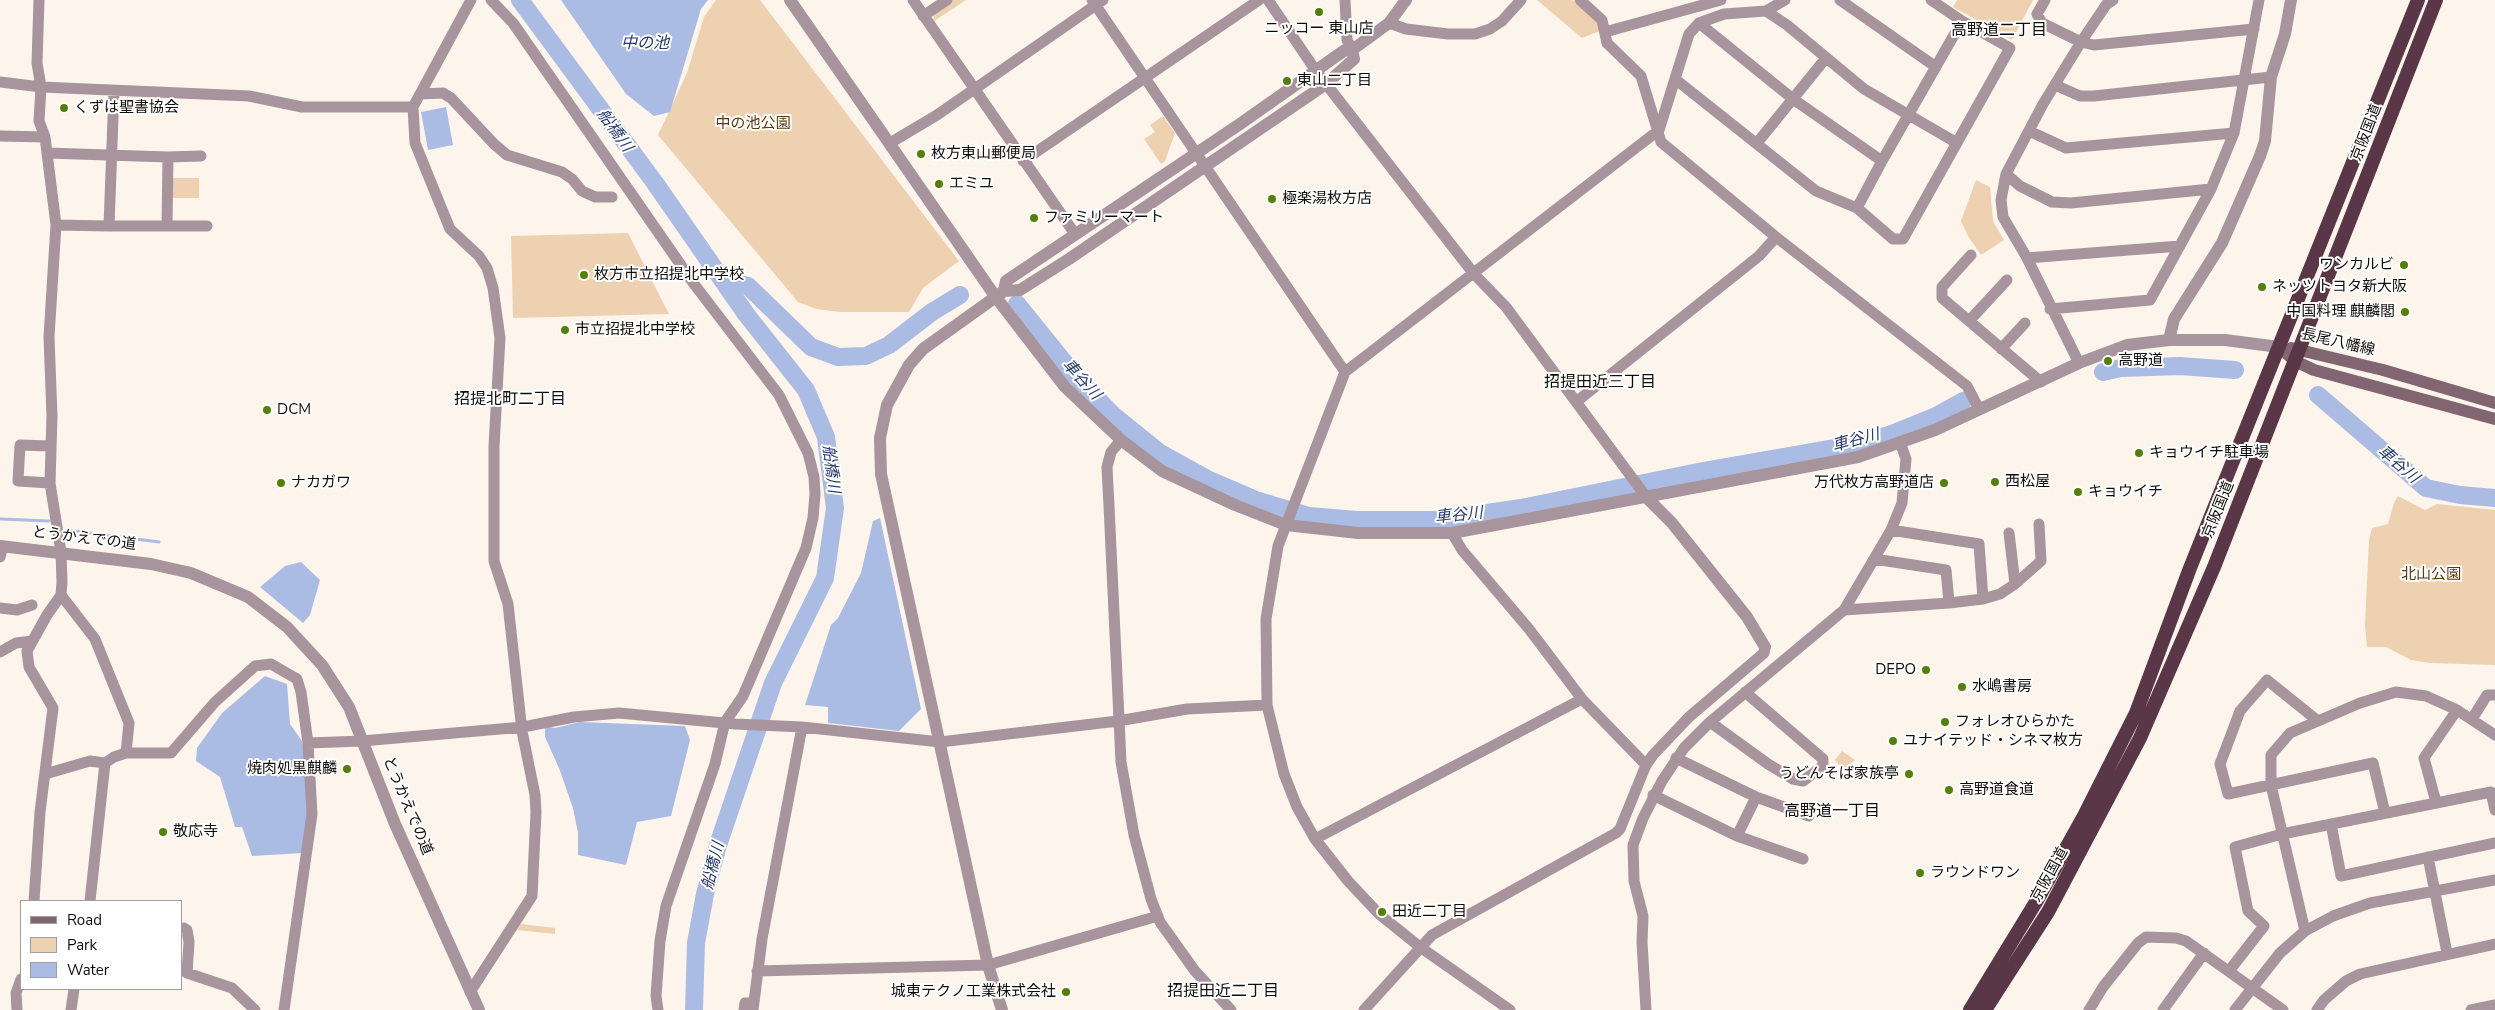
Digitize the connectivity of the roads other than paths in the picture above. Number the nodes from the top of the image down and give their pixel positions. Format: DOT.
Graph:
graph roads {
  1 [pos="39,0"];
  2 [pos="471,0"];
  3 [pos="491,0"];
  4 [pos="913,0"];
  5 [pos="947,0"];
  6 [pos="1259,0"];
  7 [pos="1268,0"];
  8 [pos="1345,0"];
  9 [pos="1406,0"];
  10 [pos="1522,0"];
  11 [pos="1580,0"];
  12 [pos="1721,0"];
  13 [pos="1785,0"];
  14 [pos="1840,0"];
  15 [pos="1931,0"];
  16 [pos="2045,0"];
  17 [pos="2114,0"];
  18 [pos="2259,0"];
  19 [pos="2291,0"];
  20 [pos="2418,0"];
  21 [pos="2436,0"];
  22 [pos="793,1"];
  23 [pos="1097,2"];
  24 [pos="1766,11"];
  25 [pos="923,16"];
  26 [pos="1962,21"];
  27 [pos="1389,23"];
  28 [pos="1699,23"];
  29 [pos="2254,29"];
  30 [pos="1605,32"];
  31 [pos="2080,42"];
  32 [pos="1352,50"];
  33 [pos="1826,58"];
  34 [pos="1936,67"];
  35 [pos="1316,71"];
  36 [pos="1145,77"];
  37 [pos="2271,77"];
  38 [pos="1675,79"];
  39 [pos="2244,79"];
  40 [pos="0,82"];
  41 [pos="1326,84"];
  42 [pos="2055,85"];
  43 [pos="42,87"];
  44 [pos="974,89"];
  45 [pos="114,91"];
  46 [pos="420,94"];
  47 [pos="1793,100"];
  48 [pos="413,107"];
  49 [pos="1908,116"];
  50 [pos="1659,130"];
  51 [pos="2028,131"];
  52 [pos="2234,134"];
  53 [pos="0,136"];
  54 [pos="44,138"];
  55 [pos="1757,143"];
  56 [pos="890,144"];
  57 [pos="1956,144"];
  58 [pos="47,153"];
  59 [pos="1196,153"];
  60 [pos="112,155"];
  61 [pos="201,156"];
  62 [pos="168,157"];
  63 [pos="1023,161"];
  64 [pos="1882,161"];
  65 [pos="1204,166"];
  66 [pos="2006,174"];
  67 [pos="2211,189"];
  68 [pos="612,197"];
  69 [pos="1857,208"];
  70 [pos="56,225"];
  71 [pos="110,226"];
  72 [pos="167,226"];
  73 [pos="207,226"];
  74 [pos="1075,234"];
  75 [pos="1776,237"];
  76 [pos="2180,246"];
  77 [pos="1971,255"];
  78 [pos="2027,258"];
  79 [pos="1474,274"];
  80 [pos="2007,280"];
  81 [pos="1000,293"];
  82 [pos="2050,309"];
  83 [pos="1969,321"];
  84 [pos="2025,323"];
  85 [pos="2169,340"];
  86 [pos="2279,347"];
  87 [pos="2001,349"];
  88 [pos="2298,355"];
  89 [pos="2080,363"];
  90 [pos="1346,372"];
  91 [pos="2041,382"];
  92 [pos="1576,402"];
  93 [pos="2495,403"];
  94 [pos="1979,409"];
  95 [pos="2495,419"];
  96 [pos="1121,440"];
  97 [pos="1900,442"];
  98 [pos="50,446"];
  99 [pos="50,483"];
  100 [pos="1644,493"];
  101 [pos="1288,520"];
  102 [pos="2039,524"];
  103 [pos="1891,530"];
  104 [pos="1452,533"];
  105 [pos="2009,533"];
  106 [pos="1,550"];
  107 [pos="61,552"];
  108 [pos="1874,559"];
  109 [pos="2014,584"];
  110 [pos="61,596"];
  111 [pos="1984,599"];
  112 [pos="1949,603"];
  113 [pos="32,606"];
  114 [pos="0,608"];
  115 [pos="1844,610"];
  116 [pos="32,641"];
  117 [pos="1765,647"];
  118 [pos="0,652"];
  119 [pos="1745,692"];
  120 [pos="2495,695"];
  121 [pos="1582,699"];
  122 [pos="1267,705"];
  123 [pos="2457,710"];
  124 [pos="2472,719"];
  125 [pos="1118,721"];
  126 [pos="2318,721"];
  127 [pos="1710,722"];
  128 [pos="730,723"];
  129 [pos="523,727"];
  130 [pos="802,727"];
  131 [pos="2495,735"];
  132 [pos="362,741"];
  133 [pos="940,742"];
  134 [pos="308,743"];
  135 [pos="126,753"];
  136 [pos="1676,758"];
  137 [pos="105,763"];
  138 [pos="1646,765"];
  139 [pos="45,774"];
  140 [pos="2271,785"];
  141 [pos="1653,795"];
  142 [pos="1756,797"];
  143 [pos="2436,802"];
  144 [pos="2495,810"];
  145 [pos="2385,813"];
  146 [pos="1809,816"];
  147 [pos="2331,824"];
  148 [pos="2282,834"];
  149 [pos="1737,836"];
  150 [pos="1315,838"];
  151 [pos="2495,843"];
  152 [pos="2428,857"];
  153 [pos="1803,859"];
  154 [pos="2495,880"];
  155 [pos="2436,892"];
  156 [pos="34,900"];
  157 [pos="90,900"];
  158 [pos="1158,916"];
  159 [pos="184,928"];
  160 [pos="2305,932"];
  161 [pos="2495,944"];
  162 [pos="1420,947"];
  163 [pos="2204,953"];
  164 [pos="2447,953"];
  165 [pos="988,965"];
  166 [pos="757,971"];
  167 [pos="2229,971"];
  168 [pos="20,982"];
  169 [pos="2251,987"];
  170 [pos="74,990"];
  171 [pos="470,992"];
  172 [pos="2495,1005"];
  173 [pos="476,1008"];
  174 [pos="750,1008"];
  175 [pos="17,1010"];
  176 [pos="71,1010"];
  177 [pos="255,1010"];
  178 [pos="284,1010"];
  179 [pos="658,1010"];
  180 [pos="1002,1010"];
  181 [pos="1232,1010"];
  182 [pos="1364,1010"];
  183 [pos="1510,1010"];
  184 [pos="1646,1010"];
  185 [pos="1970,1010"];
  186 [pos="1985,1010"];
  187 [pos="2089,1010"];
  188 [pos="2163,1010"];
  189 [pos="2234,1010"];
  190 [pos="2283,1010"];
  191 [pos="2316,1010"];
  192 [pos="2471,1010"];
  1 -- 43 [label="street"];
  2 -- 46 [label="street"];
  3 -- 128 [label="street"];
  4 -- 25 [label="street"];
  5 -- 25 [label="street"];
  6 -- 36 [label="street"];
  7 -- 35 [label="street"];
  8 -- 32 [label="street"];
  9 -- 27 [label="street"];
  10 -- 27 [label="street"];
  11 -- 30 [label="street"];
  12 -- 30 [label="street"];
  13 -- 24 [label="street"];
  14 -- 34 [label="street"];
  15 -- 26 [label="street"];
  16 -- 31 [label="street"];
  17 -- 31 [label="street"];
  18 -- 29 [label="street"];
  19 -- 37 [label="street"];
  20 -- 86 [label="highway, 京阪国道"];
  21 -- 88 [label="highway, 京阪国道"];
  22 -- 56 [label="street"];
  23 -- 36 [label="street"];
  23 -- 44 [label="street"];
  24 -- 28 [label="street"];
  24 -- 33 [label="street"];
  25 -- 44 [label="street"];
  26 -- 34 [label="street"];
  26 -- 57 [label="street"];
  27 -- 32 [label="street"];
  28 -- 38 [label="street"];
  28 -- 47 [label="street"];
  29 -- 31 [label="street"];
  29 -- 39 [label="street"];
  30 -- 50 [label="street"];
  31 -- 42 [label="street"];
  32 -- 35 [label="street"];
  32 -- 41 [label="street"];
  33 -- 47 [label="street"];
  33 -- 49 [label="street"];
  34 -- 49 [label="street"];
  35 -- 41 [label="street"];
  35 -- 59 [label="street"];
  36 -- 59 [label="street"];
  36 -- 63 [label="street"];
  37 -- 39 [label="street"];
  37 -- 85 [label="street"];
  38 -- 50 [label="street"];
  38 -- 55 [label="street"];
  39 -- 42 [label="street"];
  39 -- 52 [label="street"];
  40 -- 43 [label="street"];
  41 -- 65 [label="street"];
  41 -- 79 [label="street"];
  42 -- 51 [label="street"];
  43 -- 45 [label="street"];
  43 -- 54 [label="street"];
  44 -- 56 [label="street"];
  44 -- 63 [label="street"];
  45 -- 48 [label="street"];
  45 -- 60 [label="street"];
  46 -- 48 [label="street"];
  46 -- 68 [label="street"];
  47 -- 55 [label="street"];
  47 -- 64 [label="street"];
  48 -- 129 [label="street"];
  49 -- 57 [label="street"];
  49 -- 64 [label="street"];
  50 -- 75 [label="street"];
  50 -- 79 [label="street"];
  51 -- 52 [label="street"];
  51 -- 66 [label="street"];
  52 -- 67 [label="street"];
  53 -- 54 [label="street"];
  54 -- 58 [label="street"];
  55 -- 69 [label="street"];
  56 -- 81 [label="street"];
  57 -- 69 [label="street"];
  58 -- 60 [label="street"];
  58 -- 70 [label="street"];
  59 -- 65 [label="street"];
  59 -- 74 [label="street"];
  60 -- 62 [label="street"];
  60 -- 71 [label="street"];
  61 -- 62 [label="street"];
  62 -- 72 [label="street"];
  63 -- 74 [label="street"];
  64 -- 69 [label="street"];
  65 -- 81 [label="street"];
  65 -- 90 [label="street"];
  66 -- 67 [label="street"];
  66 -- 78 [label="street"];
  67 -- 76 [label="street"];
  70 -- 71 [label="street"];
  70 -- 98 [label="street"];
  71 -- 72 [label="street"];
  72 -- 73 [label="street"];
  74 -- 81 [label="street"];
  75 -- 92 [label="street"];
  75 -- 94 [label="street"];
  76 -- 78 [label="street"];
  76 -- 82 [label="street"];
  77 -- 83 [label="street"];
  78 -- 82 [label="street"];
  79 -- 90 [label="street"];
  79 -- 92 [label="street"];
  80 -- 83 [label="street"];
  81 -- 96 [label="street"];
  81 -- 133 [label="street"];
  82 -- 89 [label="street"];
  83 -- 87 [label="street"];
  84 -- 87 [label="street"];
  85 -- 86 [label="street"];
  85 -- 89 [label="street"];
  86 -- 88 [label="main road, 長尾八幡線"];
  86 -- 185 [label="highway, 京阪国道"];
  87 -- 91 [label="street"];
  88 -- 93 [label="main road, 長尾八幡線"];
  88 -- 95 [label="main road, 長尾八幡線"];
  88 -- 186 [label="highway, 京阪国道"];
  89 -- 91 [label="street"];
  90 -- 101 [label="street"];
  91 -- 94 [label="street"];
  92 -- 100 [label="street"];
  94 -- 97 [label="street"];
  96 -- 101 [label="street"];
  96 -- 125 [label="street"];
  97 -- 100 [label="street"];
  97 -- 103 [label="street"];
  98 -- 99 [label="street"];
  98 -- 99 [label="street"];
  99 -- 107 [label="street"];
  100 -- 104 [label="street"];
  100 -- 117 [label="street"];
  101 -- 104 [label="street"];
  101 -- 122 [label="street"];
  102 -- 109 [label="street"];
  103 -- 108 [label="street"];
  103 -- 111 [label="street"];
  104 -- 121 [label="street"];
  105 -- 109 [label="street"];
  106 -- 107 [label="street, とうかえでの道"];
  107 -- 110 [label="street"];
  107 -- 132 [label="street, とうかえでの道"];
  108 -- 112 [label="street"];
  108 -- 115 [label="street"];
  109 -- 111 [label="street"];
  110 -- 116 [label="street"];
  110 -- 135 [label="street"];
  111 -- 112 [label="street"];
  112 -- 115 [label="street"];
  113 -- 114 [label="street"];
  115 -- 119 [label="street"];
  116 -- 118 [label="street"];
  116 -- 139 [label="street"];
  117 -- 138 [label="street"];
  119 -- 127 [label="street"];
  119 -- 127 [label="street"];
  120 -- 124 [label="street"];
  121 -- 138 [label="street"];
  121 -- 150 [label="street"];
  122 -- 125 [label="street"];
  122 -- 150 [label="street"];
  123 -- 124 [label="street"];
  123 -- 126 [label="street"];
  123 -- 143 [label="street"];
  124 -- 131 [label="street"];
  125 -- 133 [label="street"];
  125 -- 158 [label="street"];
  126 -- 140 [label="street"];
  126 -- 140 [label="street"];
  127 -- 136 [label="street"];
  128 -- 129 [label="street"];
  128 -- 130 [label="street"];
  128 -- 179 [label="street"];
  129 -- 132 [label="street"];
  129 -- 171 [label="street"];
  130 -- 133 [label="street"];
  130 -- 166 [label="street"];
  132 -- 134 [label="street"];
  132 -- 171 [label="street, とうかえでの道"];
  133 -- 165 [label="street"];
  134 -- 135 [label="street"];
  134 -- 178 [label="street"];
  135 -- 137 [label="street"];
  136 -- 141 [label="street"];
  136 -- 142 [label="street"];
  137 -- 139 [label="street"];
  137 -- 157 [label="street"];
  138 -- 162 [label="street"];
  139 -- 156 [label="street"];
  140 -- 145 [label="street"];
  140 -- 148 [label="street"];
  141 -- 149 [label="street"];
  141 -- 184 [label="street"];
  142 -- 146 [label="street"];
  142 -- 149 [label="street"];
  143 -- 144 [label="street"];
  143 -- 145 [label="street"];
  145 -- 147 [label="street"];
  147 -- 148 [label="street"];
  147 -- 152 [label="street"];
  148 -- 160 [label="street"];
  148 -- 167 [label="street"];
  149 -- 153 [label="street"];
  150 -- 162 [label="street"];
  151 -- 152 [label="street"];
  152 -- 155 [label="street"];
  154 -- 155 [label="street"];
  155 -- 160 [label="street"];
  155 -- 164 [label="street"];
  158 -- 165 [label="street"];
  158 -- 181 [label="street"];
  159 -- 177 [label="street"];
  160 -- 169 [label="street"];
  161 -- 164 [label="street"];
  162 -- 182 [label="street"];
  162 -- 183 [label="street"];
  163 -- 167 [label="street"];
  163 -- 187 [label="street"];
  163 -- 188 [label="street"];
  164 -- 191 [label="street"];
  165 -- 166 [label="street"];
  165 -- 180 [label="street"];
  166 -- 174 [label="street"];
  167 -- 169 [label="street"];
  168 -- 175 [label="street"];
  169 -- 189 [label="street"];
  169 -- 190 [label="street"];
  170 -- 176 [label="street"];
  171 -- 173 [label="street, とうかえでの道"];
  172 -- 192 [label="street"];
}
